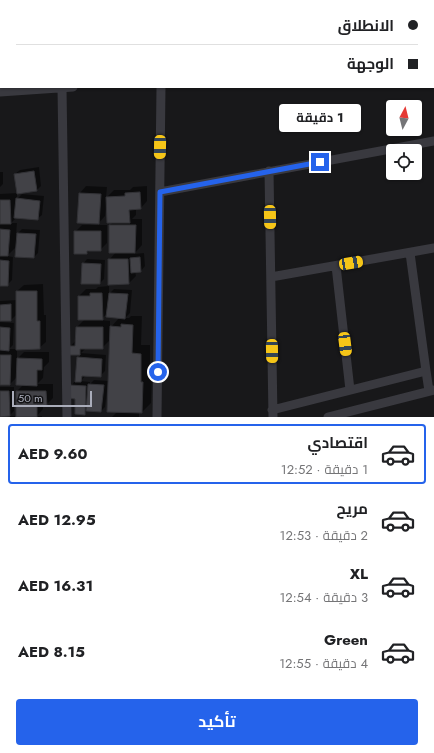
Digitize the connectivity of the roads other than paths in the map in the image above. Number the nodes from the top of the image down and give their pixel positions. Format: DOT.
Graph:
graph roads {
  1 [pos="62,88"];
  2 [pos="161,88"];
  3 [pos="0,92"];
  4 [pos="434,141"];
  5 [pos="269,171"];
  6 [pos="160,192"];
  7 [pos="434,248"];
  8 [pos="410,252"];
  9 [pos="336,266"];
  10 [pos="271,278"];
  11 [pos="426,371"];
  12 [pos="350,390"];
  13 [pos="432,390"];
  14 [pos="272,414"];
  15 [pos="67,417"];
  16 [pos="157,417"];
  17 [pos="328,417"];
  1 -- 3 [label="street"];
  1 -- 15 [label="street"];
  2 -- 6 [label="street"];
  4 -- 5 [label="street"];
  5 -- 6 [label="street"];
  5 -- 10 [label="street"];
  6 -- 16 [label="street"];
  7 -- 8 [label="street"];
  8 -- 9 [label="street"];
  8 -- 11 [label="street"];
  9 -- 10 [label="street"];
  9 -- 12 [label="street"];
  10 -- 14 [label="street"];
  11 -- 12 [label="street"];
  11 -- 13 [label="street"];
  12 -- 14 [label="street"];
  13 -- 17 [label="street"];
}
